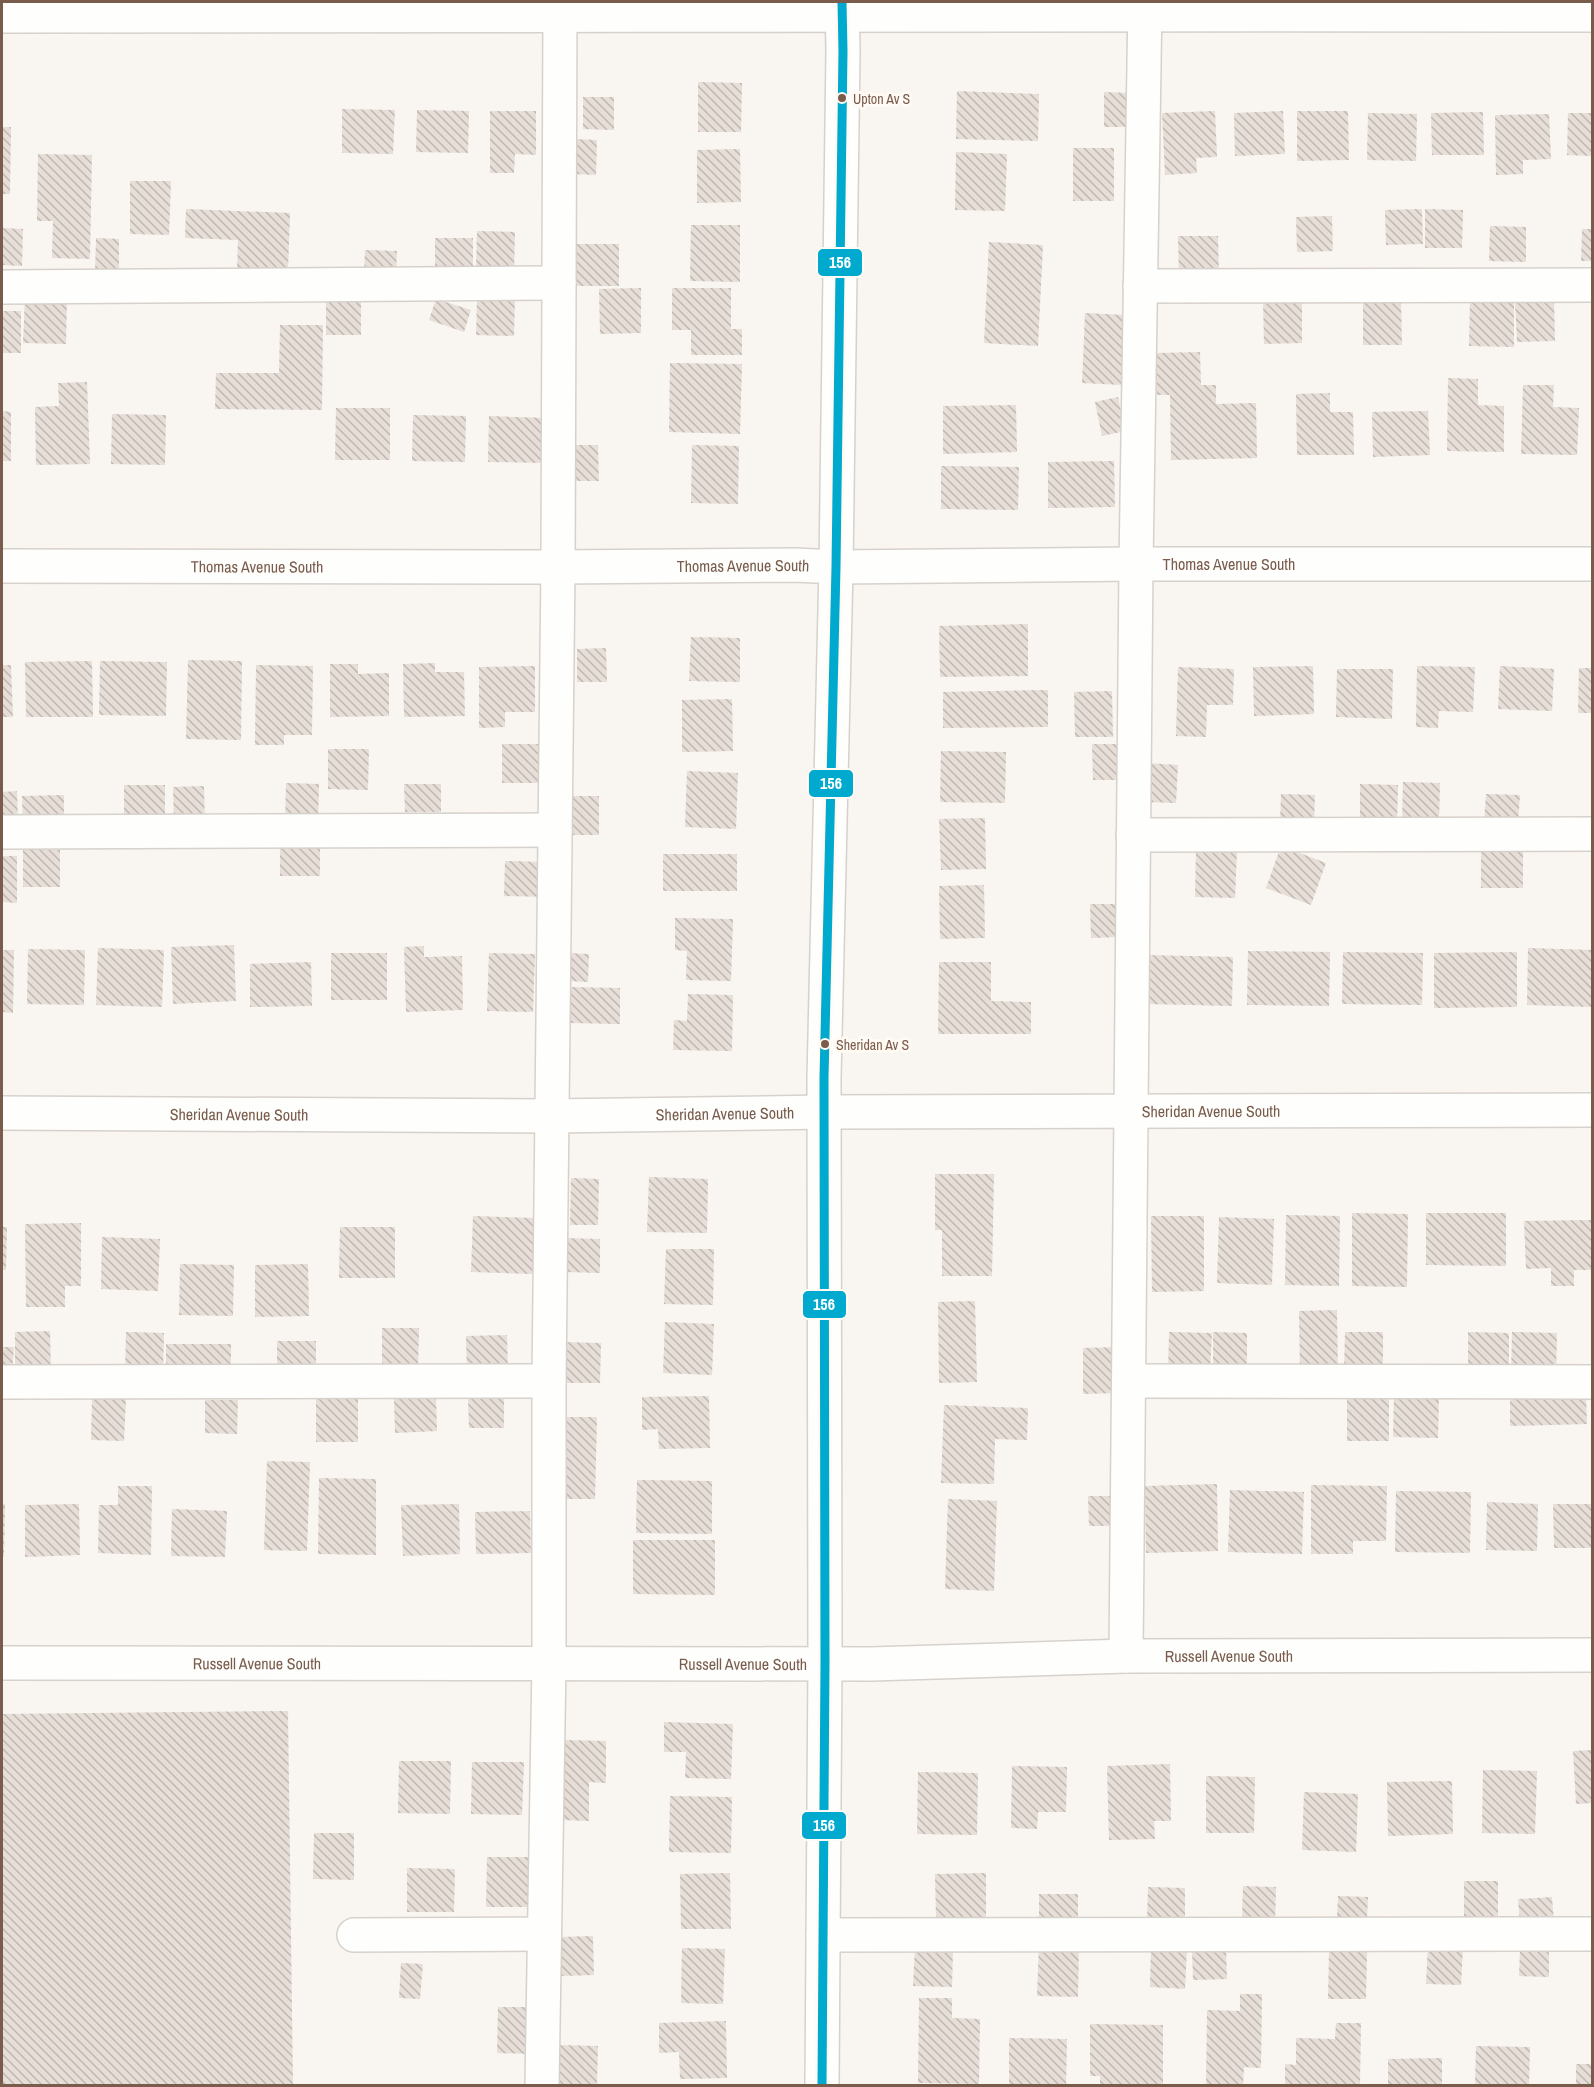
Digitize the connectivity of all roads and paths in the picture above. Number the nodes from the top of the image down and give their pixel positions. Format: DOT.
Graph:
graph roads {
  1 [pos="842,8"];
  2 [pos="1145,8"];
  3 [pos="560,9"];
  4 [pos="1593,15"];
  5 [pos="2,16"];
  6 [pos="559,284"];
  7 [pos="1593,285"];
  8 [pos="1140,286"];
  9 [pos="2,287"];
  10 [pos="1136,564"];
  11 [pos="1593,564"];
  12 [pos="2,566"];
  13 [pos="558,567"];
  14 [pos="836,567"];
  15 [pos="555,830"];
  16 [pos="2,832"];
  17 [pos="1593,834"];
  18 [pos="1133,835"];
  19 [pos="1593,1110"];
  20 [pos="1131,1111"];
  21 [pos="824,1112"];
  22 [pos="2,1113"];
  23 [pos="552,1116"];
  24 [pos="549,1381"];
  25 [pos="1129,1381"];
  26 [pos="2,1382"];
  27 [pos="1593,1382"];
  28 [pos="1593,1654"];
  29 [pos="1126,1656"];
  30 [pos="825,1662"];
  31 [pos="2,1663"];
  32 [pos="549,1663"];
  33 [pos="544,1934"];
  34 [pos="1593,1934"];
  35 [pos="354,1935"];
  36 [pos="823,1935"];
  37 [pos="542,2085"];
  38 [pos="822,2085"];
  1 -- 2 [label="street"];
  1 -- 3 [label="street"];
  1 -- 14 [label="street"];
  2 -- 4 [label="street"];
  2 -- 8 [label="street"];
  3 -- 5 [label="street"];
  3 -- 6 [label="street"];
  6 -- 9 [label="street"];
  6 -- 13 [label="street"];
  7 -- 8 [label="street"];
  8 -- 10 [label="street"];
  10 -- 11 [label="street, Thomas Avenue South"];
  10 -- 14 [label="street, Thomas Avenue South"];
  10 -- 18 [label="street"];
  12 -- 13 [label="street, Thomas Avenue South"];
  13 -- 14 [label="street, Thomas Avenue South"];
  13 -- 15 [label="street"];
  14 -- 21 [label="street"];
  15 -- 16 [label="street"];
  15 -- 23 [label="street"];
  17 -- 18 [label="street"];
  18 -- 20 [label="street"];
  19 -- 20 [label="street, Sheridan Avenue South"];
  20 -- 21 [label="street, Sheridan Avenue South"];
  20 -- 25 [label="street"];
  21 -- 23 [label="street, Sheridan Avenue South"];
  21 -- 30 [label="street"];
  22 -- 23 [label="street, Sheridan Avenue South"];
  23 -- 24 [label="street"];
  24 -- 26 [label="street"];
  24 -- 32 [label="street"];
  25 -- 27 [label="street"];
  25 -- 29 [label="street"];
  28 -- 29 [label="street, Russell Avenue South"];
  29 -- 30 [label="street, Russell Avenue South"];
  30 -- 32 [label="street, Russell Avenue South"];
  30 -- 36 [label="street"];
  31 -- 32 [label="street, Russell Avenue South"];
  32 -- 33 [label="street"];
  33 -- 35 [label="street"];
  33 -- 37 [label="street"];
  34 -- 36 [label="street"];
  36 -- 38 [label="street"];
}
